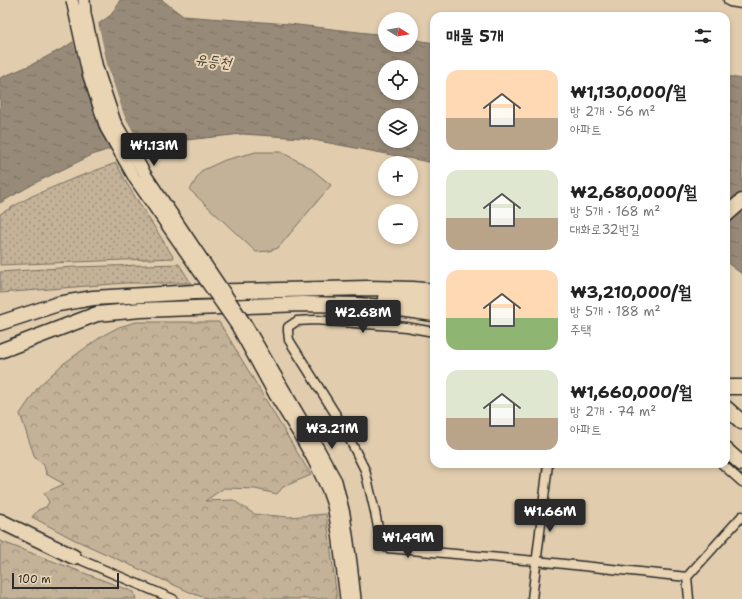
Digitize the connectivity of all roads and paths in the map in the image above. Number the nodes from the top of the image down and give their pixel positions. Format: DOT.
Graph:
graph roads {
  1 [pos="72,0"];
  2 [pos="84,0"];
  3 [pos="730,0"];
  4 [pos="742,2"];
  5 [pos="742,201"];
  6 [pos="730,212"];
  7 [pos="430,283"];
  8 [pos="368,288"];
  9 [pos="430,291"];
  10 [pos="430,302"];
  11 [pos="302,304"];
  12 [pos="430,313"];
  13 [pos="0,323"];
  14 [pos="241,325"];
  15 [pos="430,331"];
  16 [pos="0,351"];
  17 [pos="730,387"];
  18 [pos="742,387"];
  19 [pos="730,412"];
  20 [pos="742,422"];
  21 [pos="730,454"];
  22 [pos="742,464"];
  23 [pos="548,468"];
  24 [pos="726,468"];
  25 [pos="742,482"];
  26 [pos="742,516"];
  27 [pos="1,523"];
  28 [pos="74,558"];
  29 [pos="536,561"];
  30 [pos="687,577"];
  31 [pos="173,599"];
  32 [pos="346,599"];
  33 [pos="355,599"];
  34 [pos="532,599"];
  35 [pos="689,599"];
  1 -- 14 [label="main road, bridge"];
  2 -- 14 [label="main road, bridge"];
  3 -- 4 [label="main road"];
  5 -- 6 [label="highway"];
  7 -- 8 [label="highway"];
  8 -- 9 [label="highway"];
  8 -- 13 [label="highway"];
  10 -- 11 [label="highway"];
  11 -- 12 [label="highway"];
  11 -- 16 [label="highway"];
  14 -- 32 [label="main road"];
  14 -- 33 [label="main road"];
  15 -- 29 [label="street"];
  17 -- 18 [label="highway"];
  19 -- 20 [label="highway"];
  21 -- 22 [label="highway"];
  23 -- 29 [label="street"];
  24 -- 25 [label="street"];
  26 -- 30 [label="street"];
  27 -- 28 [label="highway"];
  28 -- 31 [label="street"];
  29 -- 30 [label="street"];
  29 -- 34 [label="street"];
  30 -- 35 [label="street"];
}
